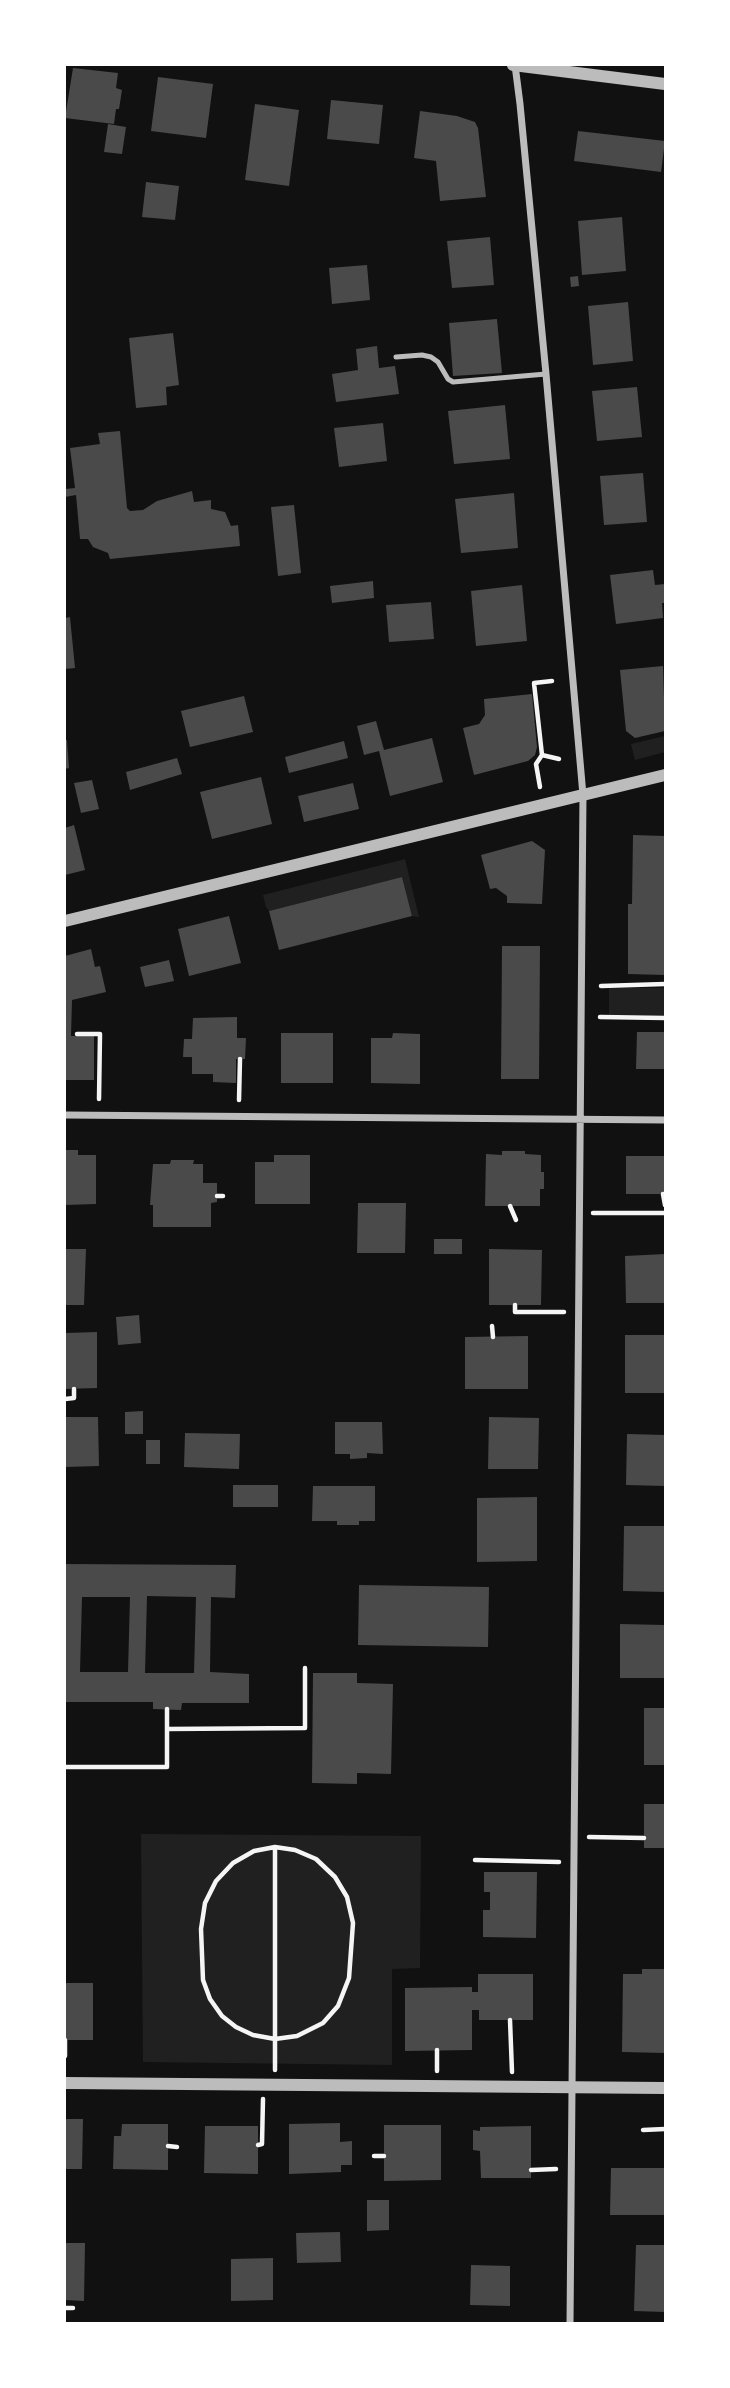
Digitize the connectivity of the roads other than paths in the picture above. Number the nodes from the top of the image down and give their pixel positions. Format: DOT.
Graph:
graph roads {
  1 [pos="514,65"];
  2 [pos="665,83"];
  3 [pos="396,357"];
  4 [pos="546,374"];
  5 [pos="665,775"];
  6 [pos="583,795"];
  7 [pos="65,921"];
  8 [pos="65,1115"];
  9 [pos="580,1119"];
  10 [pos="665,1120"];
  11 [pos="65,2083"];
  12 [pos="572,2087"];
  13 [pos="665,2088"];
  14 [pos="570,2323"];
  1 -- 2 [label="street"];
  1 -- 4 [label="street"];
  3 -- 4 [label="lane"];
  4 -- 6 [label="street"];
  5 -- 6 [label="street"];
  6 -- 7 [label="street"];
  6 -- 9 [label="street"];
  8 -- 9 [label="street"];
  9 -- 10 [label="street"];
  9 -- 12 [label="street"];
  11 -- 12 [label="street"];
  12 -- 13 [label="street"];
  12 -- 14 [label="street"];
}
